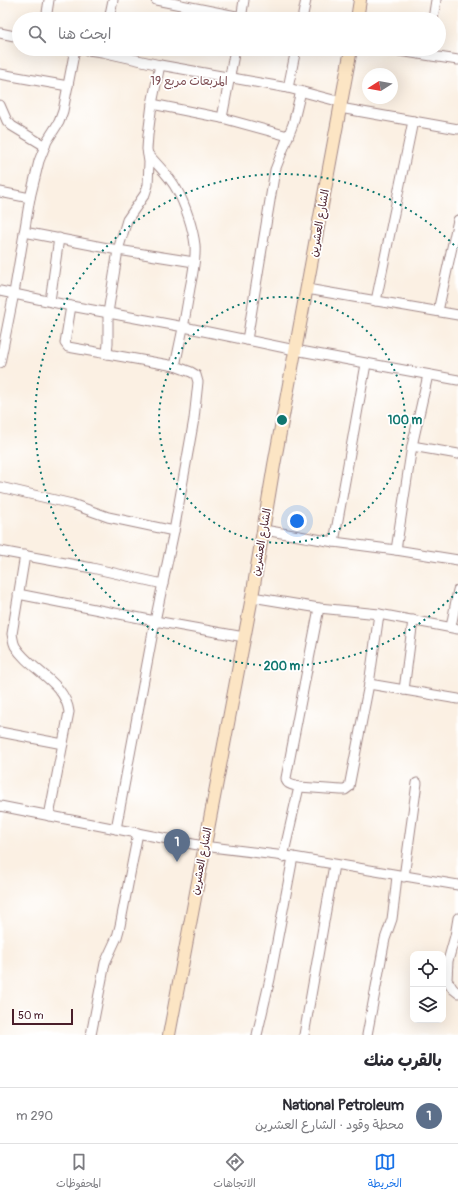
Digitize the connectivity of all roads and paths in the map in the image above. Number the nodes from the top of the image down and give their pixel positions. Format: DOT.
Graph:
graph roads {
  1 [pos="49,0"];
  2 [pos="112,0"];
  3 [pos="156,0"];
  4 [pos="244,0"];
  5 [pos="306,0"];
  6 [pos="360,0"];
  7 [pos="436,0"];
  8 [pos="47,12"];
  9 [pos="110,12"];
  10 [pos="213,12"];
  11 [pos="242,12"];
  12 [pos="303,12"];
  13 [pos="358,12"];
  14 [pos="434,12"];
  15 [pos="0,33"];
  16 [pos="12,36"];
  17 [pos="74,56"];
  18 [pos="126,56"];
  19 [pos="234,56"];
  20 [pos="295,56"];
  21 [pos="350,56"];
  22 [pos="443,56"];
  23 [pos="458,60"];
  24 [pos="160,65"];
  25 [pos="0,74"];
  26 [pos="229,77"];
  27 [pos="68,86"];
  28 [pos="288,88"];
  29 [pos="301,91"];
  30 [pos="152,104"];
  31 [pos="0,105"];
  32 [pos="341,105"];
  33 [pos="222,118"];
  34 [pos="413,121"];
  35 [pos="458,129"];
  36 [pos="288,136"];
  37 [pos="45,146"];
  38 [pos="148,154"];
  39 [pos="0,192"];
  40 [pos="30,198"];
  41 [pos="458,220"];
  42 [pos="24,232"];
  43 [pos="59,238"];
  44 [pos="118,250"];
  45 [pos="194,262"];
  46 [pos="306,289"];
  47 [pos="0,291"];
  48 [pos="14,293"];
  49 [pos="50,301"];
  50 [pos="376,301"];
  51 [pos="71,306"];
  52 [pos="438,311"];
  53 [pos="108,313"];
  54 [pos="458,315"];
  55 [pos="184,327"];
  56 [pos="3,333"];
  57 [pos="247,340"];
  58 [pos="295,350"];
  59 [pos="107,354"];
  60 [pos="0,363"];
  61 [pos="366,364"];
  62 [pos="175,366"];
  63 [pos="428,375"];
  64 [pos="458,380"];
  65 [pos="412,446"];
  66 [pos="458,454"];
  67 [pos="0,487"];
  68 [pos="264,530"];
  69 [pos="174,531"];
  70 [pos="334,542"];
  71 [pos="396,550"];
  72 [pos="0,551"];
  73 [pos="25,555"];
  74 [pos="458,560"];
  75 [pos="163,584"];
  76 [pos="458,590"];
  77 [pos="18,594"];
  78 [pos="252,597"];
  79 [pos="319,608"];
  80 [pos="379,614"];
  81 [pos="413,620"];
  82 [pos="155,621"];
  83 [pos="454,628"];
  84 [pos="244,637"];
  85 [pos="369,684"];
  86 [pos="404,690"];
  87 [pos="458,699"];
  88 [pos="0,732"];
  89 [pos="63,744"];
  90 [pos="417,783"];
  91 [pos="298,787"];
  92 [pos="0,806"];
  93 [pos="49,816"];
  94 [pos="116,829"];
  95 [pos="138,833"];
  96 [pos="204,846"];
  97 [pos="283,857"];
  98 [pos="293,857"];
  99 [pos="334,864"];
  100 [pos="400,876"];
  101 [pos="458,885"];
  102 [pos="458,918"];
  103 [pos="458,993"];
  104 [pos="92,1035"];
  105 [pos="168,1035"];
  106 [pos="257,1035"];
  107 [pos="304,1035"];
  108 [pos="367,1035"];
  1 -- 8 [label="street"];
  2 -- 9 [label="street"];
  3 -- 10 [label="street"];
  4 -- 11 [label="street"];
  5 -- 12 [label="street"];
  6 -- 13 [label="street"];
  7 -- 14 [label="street"];
  15 -- 16 [label="street"];
  17 -- 27 [label="street"];
  18 -- 24 [label="street"];
  19 -- 26 [label="street"];
  20 -- 28 [label="street"];
  21 -- 32 [label="street, الشارع العشرين"];
  22 -- 23 [label="street"];
  24 -- 26 [label="street"];
  24 -- 30 [label="street"];
  25 -- 27 [label="street"];
  26 -- 28 [label="street"];
  26 -- 33 [label="street"];
  27 -- 37 [label="street"];
  28 -- 29 [label="street"];
  29 -- 32 [label="street"];
  29 -- 36 [label="street"];
  30 -- 33 [label="street"];
  30 -- 38 [label="street"];
  31 -- 37 [label="street"];
  32 -- 34 [label="street"];
  32 -- 46 [label="street, الشارع العشرين"];
  33 -- 36 [label="street"];
  34 -- 35 [label="street"];
  34 -- 50 [label="street"];
  36 -- 57 [label="street"];
  37 -- 40 [label="street"];
  38 -- 44 [label="street"];
  38 -- 45 [label="street"];
  39 -- 40 [label="street"];
  40 -- 42 [label="street"];
  41 -- 52 [label="street"];
  42 -- 43 [label="street"];
  42 -- 48 [label="street"];
  43 -- 44 [label="street"];
  43 -- 49 [label="street"];
  44 -- 45 [label="street"];
  44 -- 53 [label="street"];
  45 -- 55 [label="street"];
  46 -- 50 [label="street"];
  46 -- 58 [label="street, الشارع العشرين"];
  47 -- 48 [label="street"];
  48 -- 49 [label="street"];
  48 -- 56 [label="street"];
  49 -- 51 [label="street"];
  50 -- 52 [label="street"];
  51 -- 53 [label="street"];
  51 -- 59 [label="street"];
  52 -- 54 [label="street"];
  53 -- 55 [label="street"];
  53 -- 59 [label="street"];
  55 -- 57 [label="street"];
  55 -- 62 [label="street"];
  56 -- 60 [label="street"];
  57 -- 58 [label="street"];
  58 -- 61 [label="street"];
  58 -- 68 [label="street, الشارع العشرين"];
  59 -- 62 [label="street"];
  61 -- 63 [label="street"];
  61 -- 70 [label="street"];
  62 -- 69 [label="street"];
  63 -- 64 [label="street"];
  63 -- 65 [label="street"];
  65 -- 66 [label="street"];
  65 -- 71 [label="street"];
  67 -- 69 [label="street"];
  68 -- 70 [label="street"];
  68 -- 78 [label="street, الشارع العشرين"];
  69 -- 75 [label="street"];
  70 -- 71 [label="street"];
  71 -- 74 [label="street"];
  72 -- 73 [label="street"];
  73 -- 75 [label="street"];
  73 -- 77 [label="street"];
  75 -- 82 [label="street"];
  76 -- 83 [label="street"];
  77 -- 82 [label="street"];
  77 -- 89 [label="street"];
  78 -- 79 [label="street"];
  78 -- 84 [label="street, الشارع العشرين"];
  79 -- 80 [label="street"];
  79 -- 91 [label="street"];
  80 -- 81 [label="street"];
  80 -- 85 [label="street"];
  81 -- 83 [label="street"];
  81 -- 86 [label="street"];
  82 -- 84 [label="street"];
  82 -- 94 [label="street"];
  84 -- 96 [label="street, الشارع العشرين"];
  85 -- 86 [label="street"];
  85 -- 91 [label="street"];
  86 -- 87 [label="street"];
  88 -- 89 [label="street"];
  89 -- 93 [label="street"];
  90 -- 100 [label="street"];
  91 -- 97 [label="street"];
  92 -- 93 [label="street"];
  93 -- 94 [label="street"];
  94 -- 95 [label="street"];
  95 -- 96 [label="street"];
  95 -- 104 [label="street"];
  96 -- 97 [label="street"];
  96 -- 105 [label="street, الشارع العشرين"];
  97 -- 98 [label="street"];
  98 -- 99 [label="street"];
  98 -- 106 [label="street"];
  99 -- 100 [label="street"];
  99 -- 107 [label="street"];
  100 -- 101 [label="street"];
  100 -- 108 [label="street"];
  102 -- 103 [label="street"];
}
